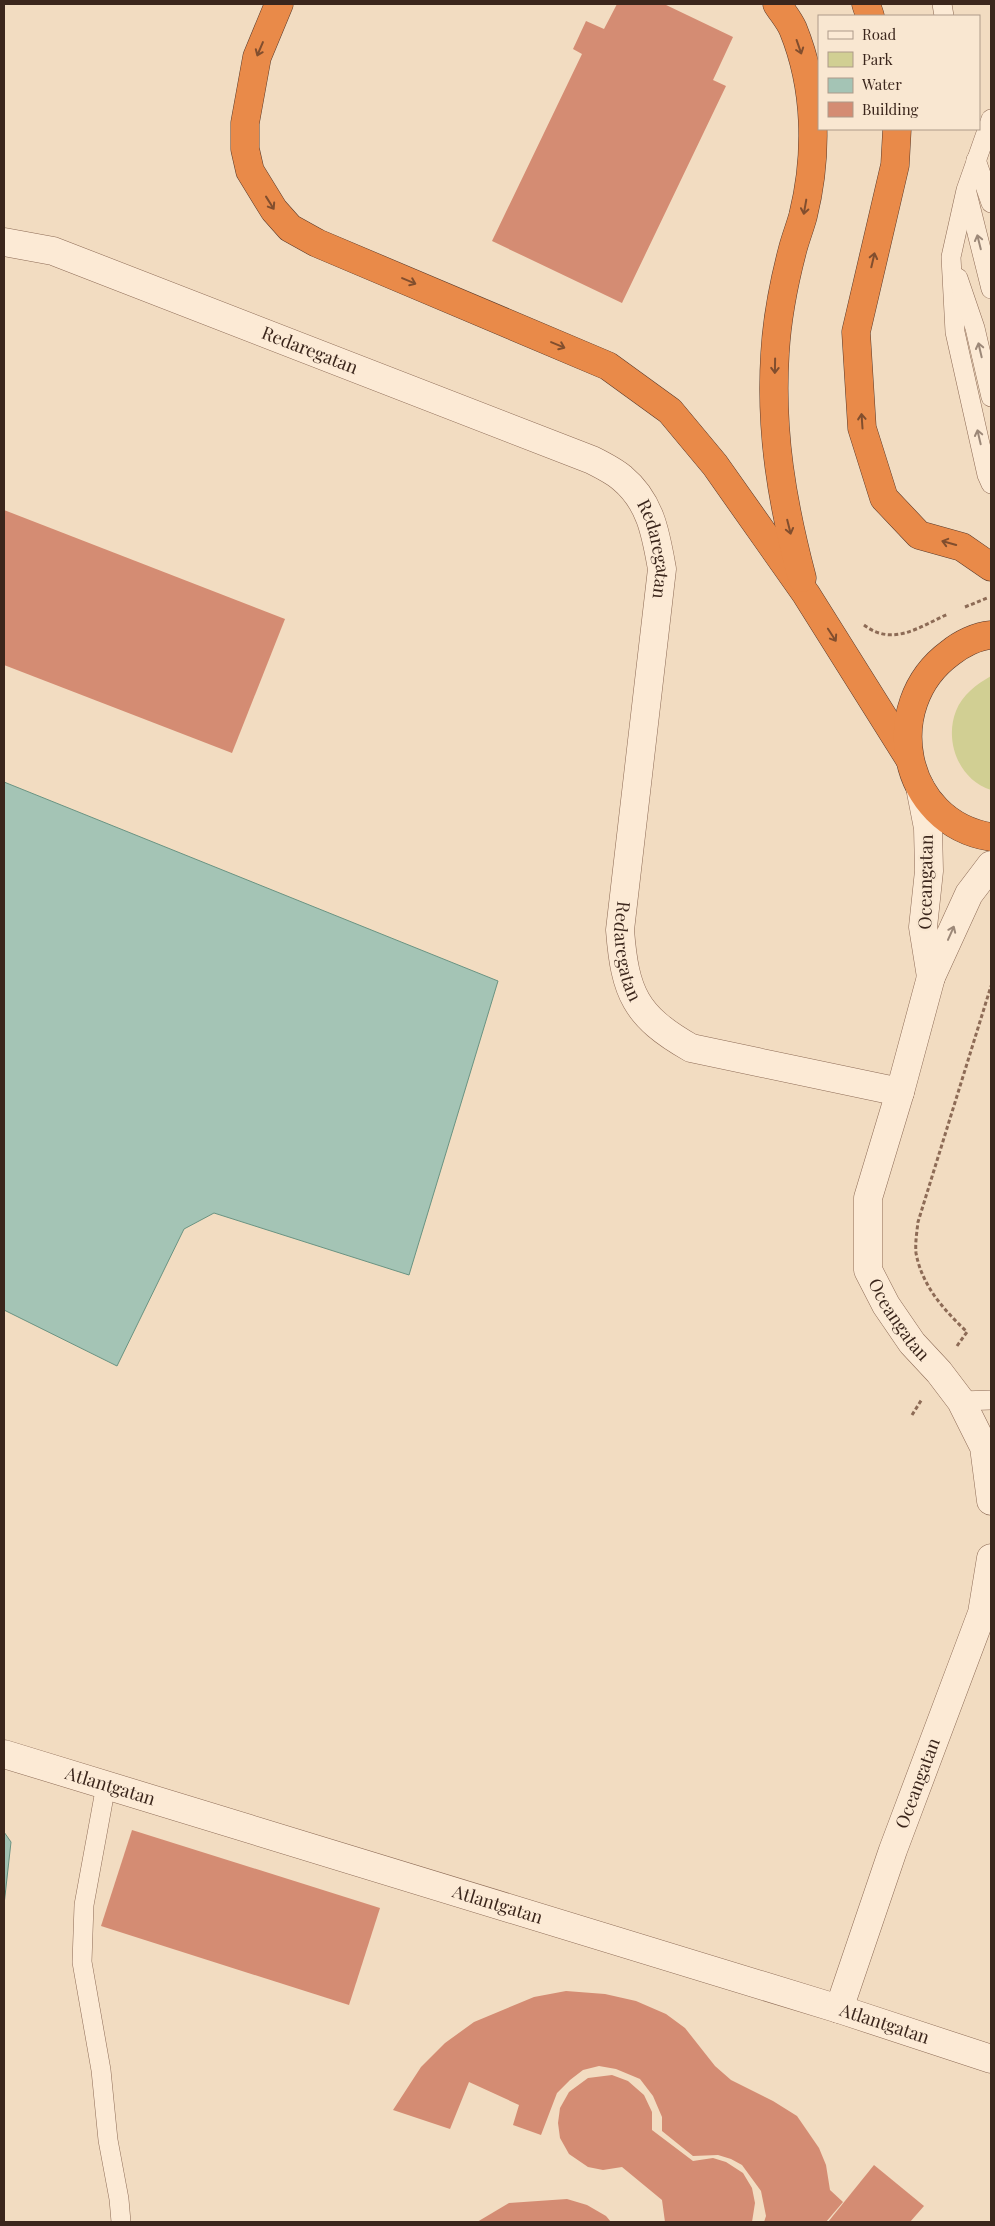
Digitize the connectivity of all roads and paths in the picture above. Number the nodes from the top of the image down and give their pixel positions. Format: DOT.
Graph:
graph roads {
  1 [pos="279,4"];
  2 [pos="776,4"];
  3 [pos="990,128"];
  4 [pos="896,130"];
  5 [pos="976,160"];
  6 [pos="966,190"];
  7 [pos="991,203"];
  8 [pos="4,242"];
  9 [pos="951,257"];
  10 [pos="991,289"];
  11 [pos="991,397"];
  12 [pos="991,484"];
  13 [pos="991,567"];
  14 [pos="806,594"];
  15 [pos="991,635"];
  16 [pos="909,758"];
  17 [pos="920,786"];
  18 [pos="991,837"];
  19 [pos="991,865"];
  20 [pos="931,978"];
  21 [pos="991,986"];
  22 [pos="900,1092"];
  23 [pos="968,1332"];
  24 [pos="991,1400"];
  25 [pos="961,1401"];
  26 [pos="991,1501"];
  27 [pos="991,1558"];
  28 [pos="4,1754"];
  29 [pos="106,1785"];
  30 [pos="839,2009"];
  31 [pos="991,2059"];
  32 [pos="121,2222"];
  1 -- 14 [label="highway, one-way"];
  2 -- 14 [label="highway, one-way"];
  3 -- 5 [label="lane"];
  13 -- 4 [label="highway, one-way"];
  5 -- 6 [label="lane"];
  5 -- 7 [label="lane"];
  6 -- 9 [label="lane"];
  10 -- 6 [label="lane, one-way"];
  8 -- 22 [label="street, Redaregatan"];
  11 -- 9 [label="lane, one-way"];
  12 -- 9 [label="lane, one-way"];
  14 -- 16 [label="highway, one-way"];
  15 -- 16 [label="highway"];
  16 -- 17 [label="highway"];
  17 -- 18 [label="highway"];
  17 -- 20 [label="street, Oceangatan"];
  20 -- 19 [label="street, Oceangatan, one-way"];
  20 -- 22 [label="street, Oceangatan"];
  21 -- 23 [label="path"];
  22 -- 25 [label="street, Oceangatan"];
  24 -- 25 [label="lane"];
  25 -- 26 [label="street, Oceangatan"];
  27 -- 30 [label="street, Oceangatan"];
  28 -- 29 [label="street, Atlantgatan"];
  29 -- 30 [label="street, Atlantgatan"];
  29 -- 32 [label="lane"];
  30 -- 31 [label="street, Atlantgatan"];
}
